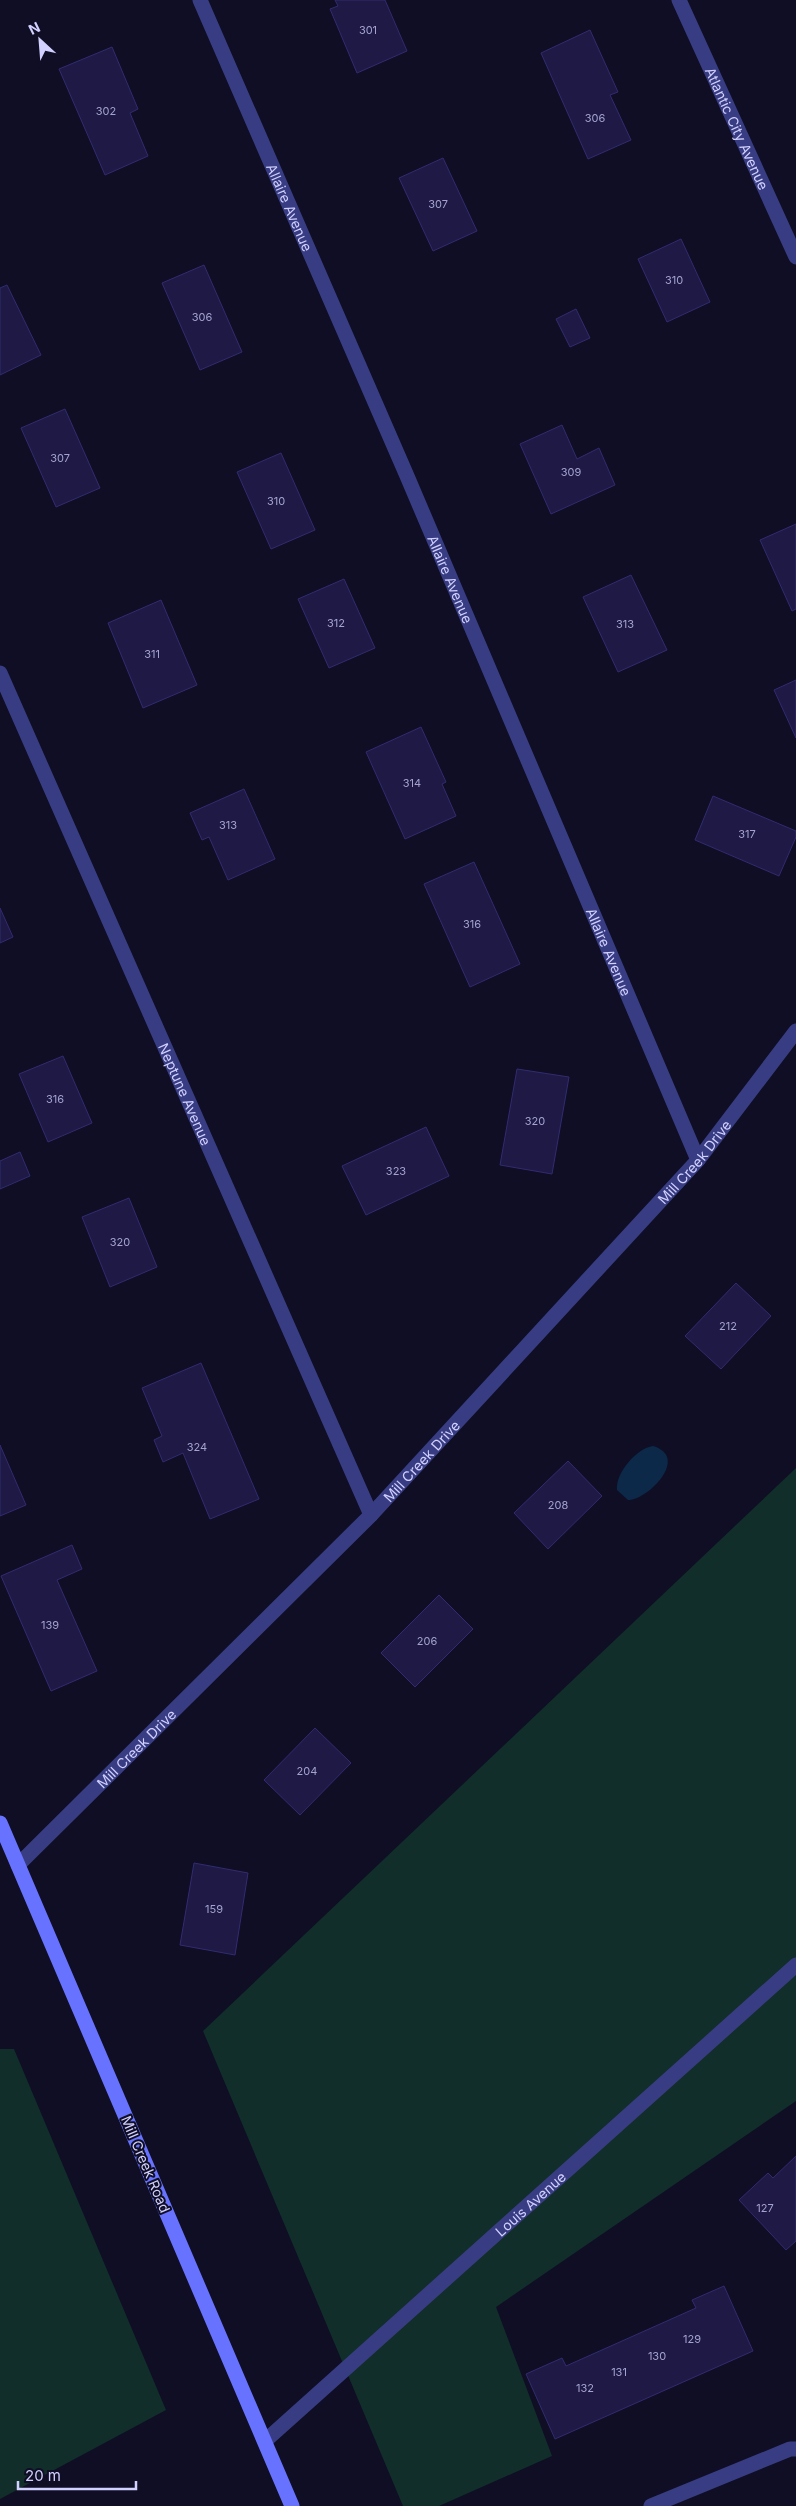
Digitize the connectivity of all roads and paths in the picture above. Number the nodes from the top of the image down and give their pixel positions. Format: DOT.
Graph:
graph roads {
  1 [pos="200,0"];
  2 [pos="679,0"];
  3 [pos="796,257"];
  4 [pos="0,673"];
  5 [pos="796,1031"];
  6 [pos="698,1160"];
  7 [pos="371,1515"];
  8 [pos="0,1823"];
  9 [pos="18,1866"];
  10 [pos="796,1965"];
  11 [pos="265,2441"];
  12 [pos="796,2449"];
  13 [pos="292,2506"];
  14 [pos="651,2506"];
  1 -- 6 [label="street, Allaire Avenue"];
  2 -- 3 [label="street, Atlantic City Avenue"];
  4 -- 7 [label="street, Neptune Avenue"];
  5 -- 6 [label="street, Mill Creek Drive"];
  6 -- 7 [label="street, Mill Creek Drive"];
  7 -- 9 [label="street, Mill Creek Drive"];
  8 -- 9 [label="street, Mill Creek Road"];
  9 -- 11 [label="street, Mill Creek Road"];
  10 -- 11 [label="street, Louis Avenue"];
  11 -- 13 [label="street, Mill Creek Road"];
  12 -- 14 [label="street"];
}
